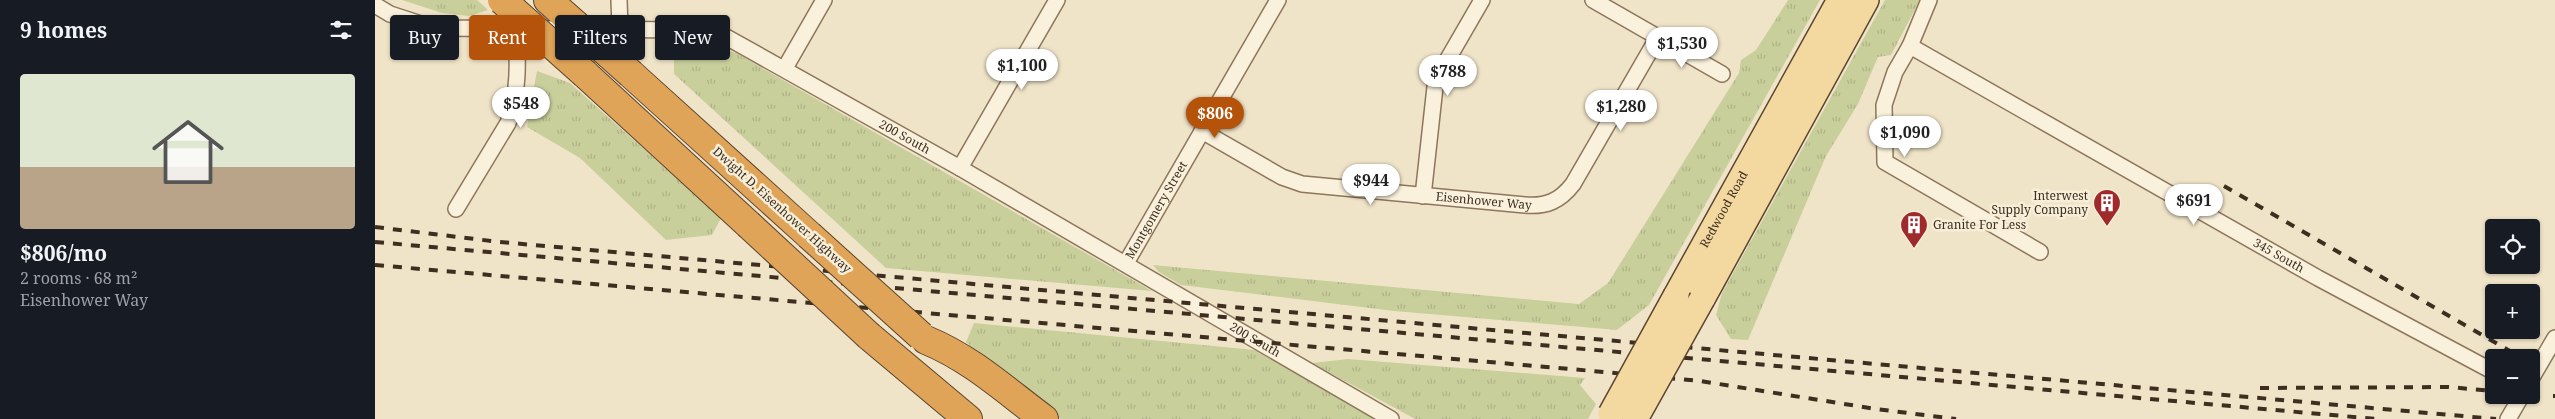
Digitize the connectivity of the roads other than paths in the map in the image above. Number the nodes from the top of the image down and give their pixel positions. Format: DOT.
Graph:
graph roads {
  1 [pos="503,0"];
  2 [pos="548,0"];
  3 [pos="619,0"];
  4 [pos="824,0"];
  5 [pos="1057,0"];
  6 [pos="1278,0"];
  7 [pos="1482,0"];
  8 [pos="1593,0"];
  9 [pos="1840,0"];
  10 [pos="1867,0"];
  11 [pos="1929,0"];
  12 [pos="375,5"];
  13 [pos="620,15"];
  14 [pos="469,28"];
  15 [pos="645,29"];
  16 [pos="1658,38"];
  17 [pos="1910,46"];
  18 [pos="516,60"];
  19 [pos="785,68"];
  20 [pos="1722,74"];
  21 [pos="1202,131"];
  22 [pos="961,168"];
  23 [pos="1423,196"];
  24 [pos="456,209"];
  25 [pos="2040,252"];
  26 [pos="1126,263"];
  27 [pos="869,336"];
  28 [pos="924,338"];
  29 [pos="2555,338"];
  30 [pos="2540,364"];
  31 [pos="2485,368"];
  32 [pos="2517,404"];
  33 [pos="1610,416"];
  34 [pos="948,419"];
  35 [pos="969,419"];
  36 [pos="1016,419"];
  37 [pos="1044,419"];
  38 [pos="1391,419"];
  39 [pos="1635,419"];
  40 [pos="2508,419"];
  1 -- 27 [label="highway, bridge"];
  2 -- 28 [label="highway, Dwight D. Eisenhower Highway, bridge"];
  3 -- 13 [label="street"];
  4 -- 19 [label="street"];
  5 -- 22 [label="street"];
  6 -- 21 [label="street, Montgomery Street"];
  7 -- 23 [label="street"];
  8 -- 16 [label="street"];
  9 -- 33 [label="main road, Redwood Road, bridge"];
  10 -- 39 [label="main road, Redwood Road, bridge"];
  11 -- 17 [label="street"];
  12 -- 14 [label="street, 200 South"];
  15 -- 19 [label="street, 200 South"];
  16 -- 20 [label="street"];
  16 -- 23 [label="street, Eisenhower Way"];
  17 -- 25 [label="street"];
  17 -- 31 [label="street, 345 South"];
  18 -- 24 [label="street"];
  19 -- 22 [label="street, 200 South"];
  21 -- 23 [label="street, Eisenhower Way"];
  21 -- 26 [label="street, Montgomery Street"];
  22 -- 26 [label="street, 200 South"];
  26 -- 38 [label="street, 200 South"];
  27 -- 34 [label="highway"];
  27 -- 35 [label="highway"];
  28 -- 36 [label="highway, Dwight D. Eisenhower Highway"];
  28 -- 37 [label="highway"];
  29 -- 30 [label="street"];
  32 -- 40 [label="street"];
}
